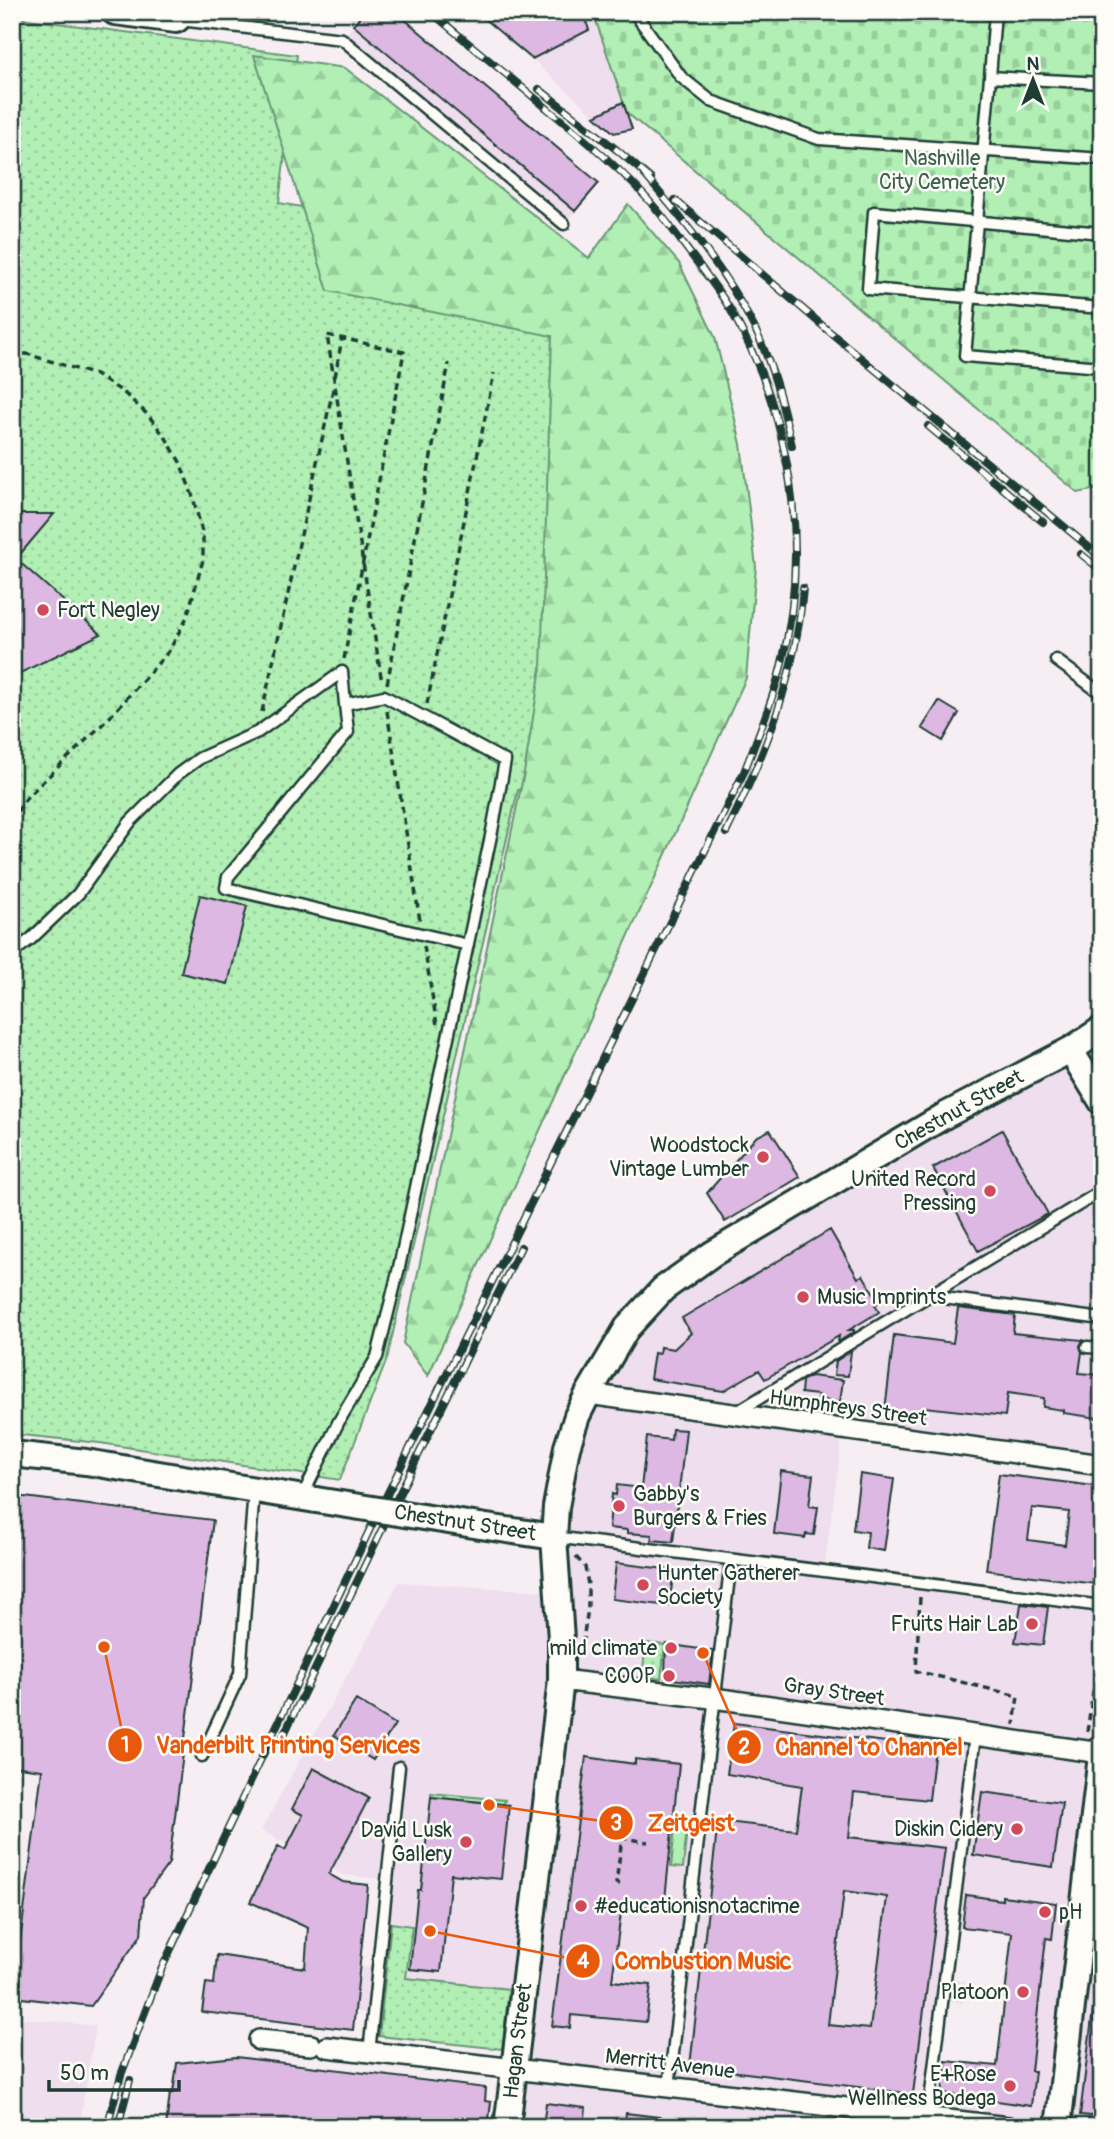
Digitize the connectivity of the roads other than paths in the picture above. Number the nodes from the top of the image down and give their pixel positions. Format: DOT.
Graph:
graph roads {
  1 [pos="634,12"];
  2 [pos="995,12"];
  3 [pos="128,13"];
  4 [pos="180,16"];
  5 [pos="990,77"];
  6 [pos="1102,83"];
  7 [pos="983,151"];
  8 [pos="1102,159"];
  9 [pos="977,222"];
  10 [pos="564,225"];
  11 [pos="1102,233"];
  12 [pos="970,298"];
  13 [pos="1102,308"];
  14 [pos="1102,367"];
  15 [pos="1056,660"];
  16 [pos="1102,694"];
  17 [pos="345,704"];
  18 [pos="468,945"];
  19 [pos="12,953"];
  20 [pos="1102,1029"];
  21 [pos="1072,1049"];
  22 [pos="1102,1101"];
  23 [pos="1102,1193"];
  24 [pos="933,1294"];
  25 [pos="1102,1319"];
  26 [pos="1087,1347"];
  27 [pos="1102,1348"];
  28 [pos="588,1394"];
  29 [pos="731,1415"];
  30 [pos="12,1454"];
  31 [pos="1102,1465"];
  32 [pos="254,1489"];
  33 [pos="309,1499"];
  34 [pos="565,1538"];
  35 [pos="730,1560"];
  36 [pos="1102,1606"];
  37 [pos="561,1680"];
  38 [pos="714,1698"];
  39 [pos="975,1735"];
  40 [pos="1095,1739"];
  41 [pos="1101,1753"];
  42 [pos="202,1756"];
  43 [pos="400,1766"];
  44 [pos="259,2040"];
  45 [pos="369,2053"];
  46 [pos="514,2069"];
  47 [pos="669,2087"];
  48 [pos="928,2117"];
  49 [pos="508,2127"];
  50 [pos="1008,2127"];
  51 [pos="1058,2127"];
  1 -- 7 [label="lane"];
  2 -- 5 [label="lane"];
  3 -- 4 [label="street"];
  4 -- 10 [label="lane"];
  5 -- 6 [label="lane"];
  5 -- 7 [label="lane"];
  7 -- 8 [label="lane"];
  7 -- 9 [label="lane"];
  9 -- 11 [label="lane"];
  9 -- 12 [label="lane"];
  9 -- 12 [label="lane"];
  12 -- 13 [label="lane"];
  12 -- 14 [label="lane"];
  15 -- 16 [label="lane"];
  17 -- 18 [label="lane"];
  17 -- 18 [label="lane"];
  17 -- 19 [label="lane"];
  18 -- 33 [label="lane"];
  20 -- 21 [label="street, Chestnut Street"];
  21 -- 22 [label="street"];
  21 -- 28 [label="street, Chestnut Street"];
  23 -- 24 [label="lane"];
  24 -- 25 [label="lane"];
  24 -- 29 [label="lane"];
  26 -- 27 [label="lane"];
  28 -- 29 [label="street, Humphreys Street"];
  28 -- 34 [label="street, Chestnut Street"];
  29 -- 31 [label="street, Humphreys Street"];
  30 -- 32 [label="street, Chestnut Street"];
  32 -- 33 [label="street, Chestnut Street"];
  32 -- 42 [label="lane"];
  33 -- 34 [label="street, Chestnut Street, bridge"];
  34 -- 35 [label="lane"];
  34 -- 37 [label="street, Hagan Street"];
  35 -- 36 [label="lane"];
  35 -- 38 [label="lane"];
  37 -- 38 [label="street, Gray Street"];
  37 -- 46 [label="street, Hagan Street"];
  38 -- 39 [label="street, Gray Street"];
  38 -- 47 [label="lane"];
  39 -- 41 [label="street, Gray Street"];
  39 -- 48 [label="lane"];
  40 -- 41 [label="street"];
  41 -- 51 [label="street"];
  43 -- 45 [label="lane"];
  44 -- 45 [label="street, Merritt Avenue"];
  45 -- 46 [label="street, Merritt Avenue"];
  46 -- 47 [label="street, Merritt Avenue"];
  46 -- 49 [label="street, Hagan Street"];
  47 -- 48 [label="street, Merritt Avenue"];
  48 -- 50 [label="street, Merritt Avenue"];
}
